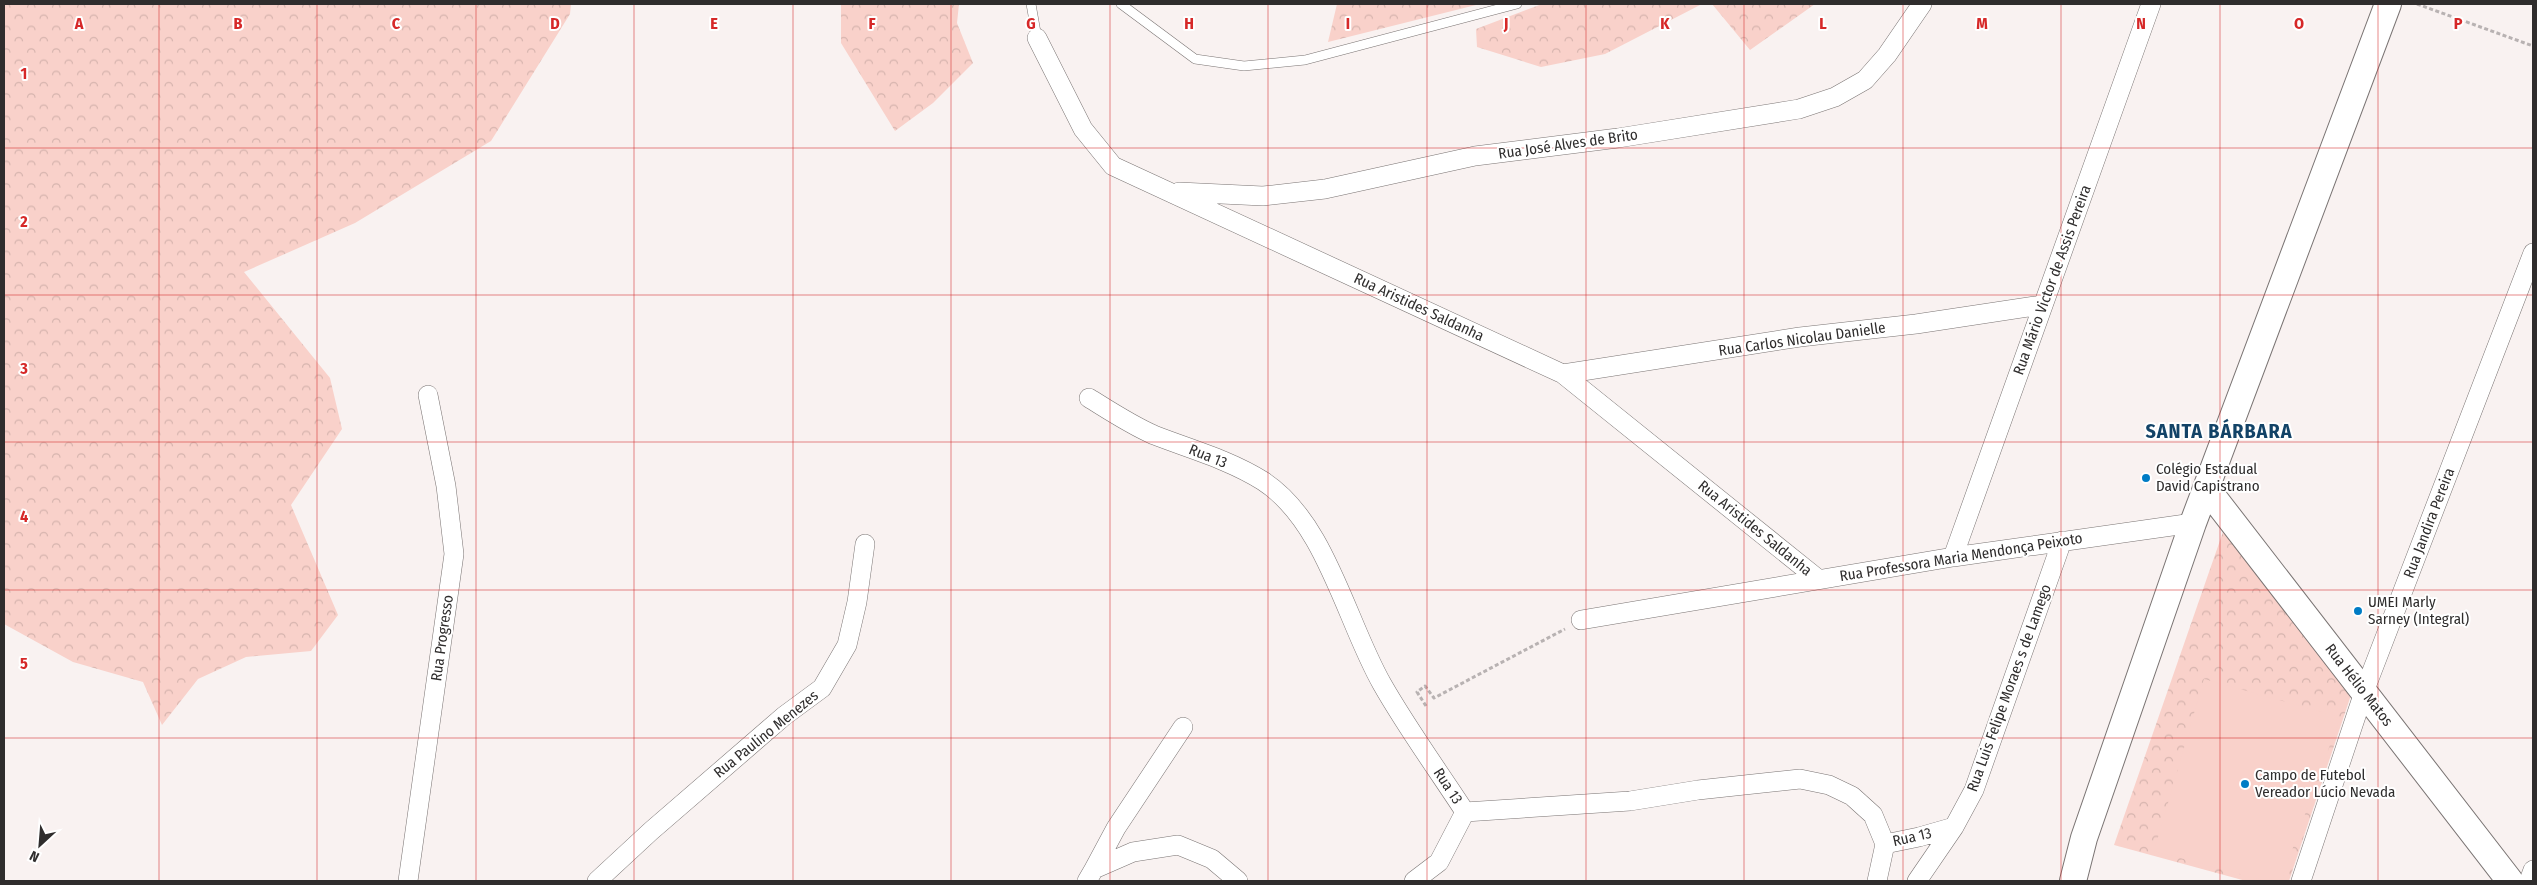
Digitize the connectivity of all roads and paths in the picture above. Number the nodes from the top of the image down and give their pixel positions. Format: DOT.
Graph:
graph roads {
  1 [pos="1032,4"];
  2 [pos="1121,4"];
  3 [pos="1517,4"];
  4 [pos="1922,4"];
  5 [pos="2150,4"];
  6 [pos="2388,4"];
  7 [pos="2417,4"];
  8 [pos="1037,38"];
  9 [pos="2533,46"];
  10 [pos="1171,191"];
  11 [pos="2533,253"];
  12 [pos="2042,305"];
  13 [pos="1563,374"];
  14 [pos="428,395"];
  15 [pos="1089,398"];
  16 [pos="2207,489"];
  17 [pos="2193,523"];
  18 [pos="2062,541"];
  19 [pos="865,544"];
  20 [pos="1953,557"];
  21 [pos="1818,579"];
  22 [pos="1581,620"];
  23 [pos="2364,692"];
  24 [pos="1426,706"];
  25 [pos="1183,727"];
  26 [pos="1465,812"];
  27 [pos="1954,827"];
  28 [pos="1886,844"];
  29 [pos="2533,870"];
  30 [pos="1091,875"];
  31 [pos="408,881"];
  32 [pos="597,881"];
  33 [pos="1238,881"];
  34 [pos="1414,881"];
  35 [pos="1877,881"];
  36 [pos="1917,881"];
  37 [pos="2073,881"];
  38 [pos="2301,881"];
  39 [pos="2510,881"];
  40 [pos="2529,881"];
  1 -- 8 [label="lane"];
  2 -- 3 [label="lane"];
  4 -- 10 [label="street, Rua José Alves de Brito"];
  5 -- 12 [label="street, Rua Mário Victor de Assis Pereira"];
  6 -- 16 [label="street"];
  7 -- 9 [label="path"];
  8 -- 10 [label="street, Rua Aristides Saldanha"];
  10 -- 13 [label="street, Rua Aristides Saldanha"];
  11 -- 23 [label="street, Rua Jandira Pereira"];
  12 -- 13 [label="street, Rua Carlos Nicolau Danielle"];
  12 -- 20 [label="street, Rua Mário Victor de Assis Pereira"];
  13 -- 21 [label="street, Rua Aristides Saldanha"];
  14 -- 31 [label="street, Rua Progresso"];
  15 -- 26 [label="street, Rua 13"];
  16 -- 17 [label="street"];
  16 -- 23 [label="street, Rua Hélio Matos"];
  17 -- 18 [label="street, Rua Professora Maria Mendonça Peixoto"];
  17 -- 37 [label="street"];
  18 -- 20 [label="street, Rua Professora Maria Mendonça Peixoto"];
  18 -- 27 [label="street, Rua Luis Felipe Moraes s de Lamego"];
  19 -- 32 [label="street, Rua Paulino Menezes"];
  20 -- 21 [label="street, Rua Professora Maria Mendonça Peixoto"];
  21 -- 22 [label="street, Rua Professora Maria Mendonça Peixoto"];
  22 -- 24 [label="path"];
  23 -- 38 [label="street, Rua Jandira Pereira"];
  23 -- 39 [label="street, Rua Hélio Matos"];
  25 -- 30 [label="street"];
  26 -- 28 [label="street, Rua 13"];
  26 -- 34 [label="street"];
  27 -- 28 [label="street, Rua 13"];
  27 -- 36 [label="street, Rua Luis Felipe Moraes s de Lamego"];
  28 -- 35 [label="street"];
  29 -- 40 [label="street"];
  30 -- 33 [label="street"];
}
